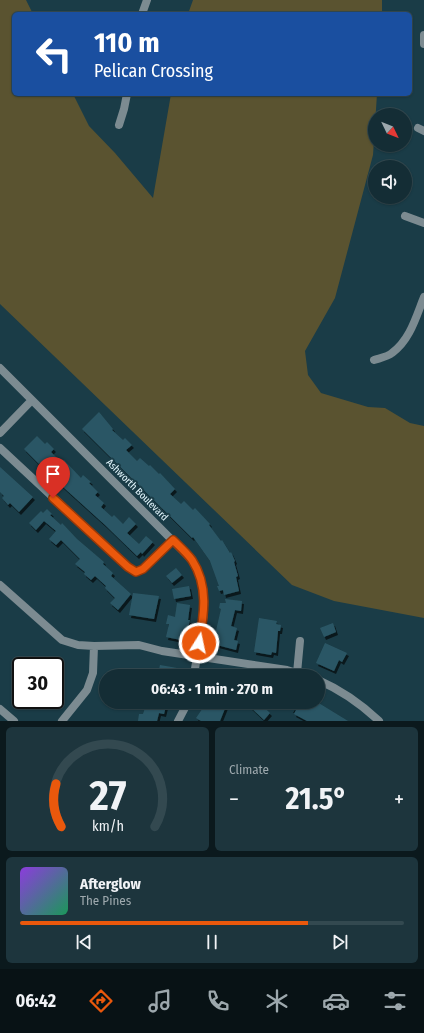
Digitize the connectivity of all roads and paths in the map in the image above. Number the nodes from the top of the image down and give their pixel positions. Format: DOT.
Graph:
graph roads {
  1 [pos="147,0"];
  2 [pos="143,12"];
  3 [pos="127,96"];
  4 [pos="119,125"];
  5 [pos="405,216"];
  6 [pos="424,223"];
  7 [pos="424,297"];
  8 [pos="374,360"];
  9 [pos="0,368"];
  10 [pos="32,400"];
  11 [pos="0,433"];
  12 [pos="0,448"];
  13 [pos="173,540"];
  14 [pos="0,585"];
  15 [pos="300,642"];
  16 [pos="94,646"];
  17 [pos="196,657"];
  18 [pos="195,669"];
  19 [pos="280,669"];
  20 [pos="297,669"];
  21 [pos="325,684"];
  22 [pos="0,709"];
  23 [pos="184,709"];
  24 [pos="14,721"];
  25 [pos="62,721"];
  26 [pos="178,721"];
  27 [pos="379,721"];
  1 -- 2 [label="street"];
  3 -- 4 [label="street"];
  5 -- 6 [label="street"];
  7 -- 8 [label="street"];
  9 -- 10 [label="street, Ashworth Boulevard"];
  10 -- 11 [label="street"];
  10 -- 13 [label="street, Ashworth Boulevard"];
  12 -- 13 [label="street"];
  13 -- 17 [label="street, Ashworth Boulevard"];
  14 -- 16 [label="street"];
  15 -- 20 [label="street"];
  16 -- 17 [label="street"];
  16 -- 25 [label="street"];
  17 -- 18 [label="street, Ashworth Boulevard"];
  17 -- 19 [label="street"];
  21 -- 27 [label="street"];
  22 -- 24 [label="street"];
  23 -- 26 [label="street"];
}
